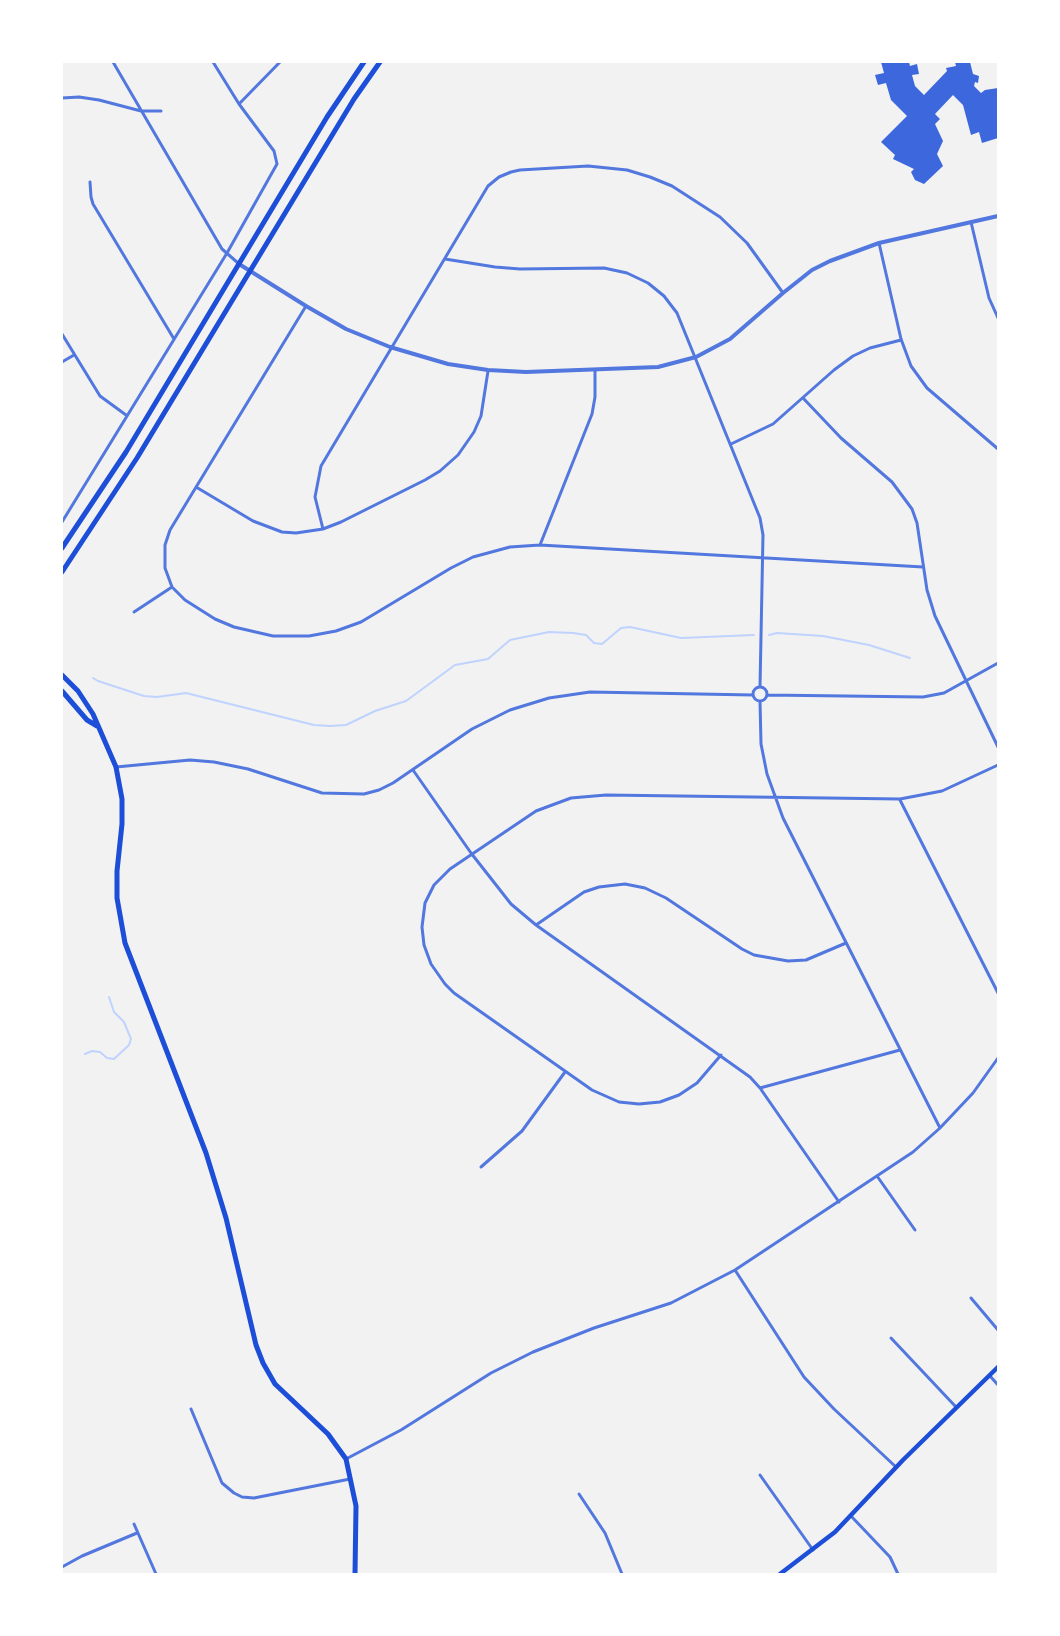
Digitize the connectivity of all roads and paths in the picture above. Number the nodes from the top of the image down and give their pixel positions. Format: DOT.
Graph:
graph roads {
  1 [pos="113,62"];
  2 [pos="213,62"];
  3 [pos="280,62"];
  4 [pos="364,62"];
  5 [pos="380,62"];
  6 [pos="62,98"];
  7 [pos="239,104"];
  8 [pos="141,111"];
  9 [pos="161,111"];
  10 [pos="90,182"];
  11 [pos="999,216"];
  12 [pos="971,222"];
  13 [pos="879,243"];
  14 [pos="227,253"];
  15 [pos="444,259"];
  16 [pos="240,264"];
  17 [pos="251,272"];
  18 [pos="783,293"];
  19 [pos="306,306"];
  20 [pos="999,318"];
  21 [pos="62,334"];
  22 [pos="174,339"];
  23 [pos="901,339"];
  24 [pos="390,347"];
  25 [pos="74,355"];
  26 [pos="696,357"];
  27 [pos="62,362"];
  28 [pos="488,370"];
  29 [pos="595,370"];
  30 [pos="803,398"];
  31 [pos="126,415"];
  32 [pos="731,444"];
  33 [pos="999,449"];
  34 [pos="196,487"];
  35 [pos="62,522"];
  36 [pos="323,529"];
  37 [pos="540,545"];
  38 [pos="62,548"];
  39 [pos="762,557"];
  40 [pos="923,567"];
  41 [pos="62,572"];
  42 [pos="172,587"];
  43 [pos="134,612"];
  44 [pos="999,663"];
  45 [pos="62,674"];
  46 [pos="966,682"];
  47 [pos="760,687"];
  48 [pos="62,691"];
  49 [pos="753,695"];
  50 [pos="767,695"];
  51 [pos="760,701"];
  52 [pos="97,726"];
  53 [pos="999,747"];
  54 [pos="999,765"];
  55 [pos="116,767"];
  56 [pos="413,770"];
  57 [pos="774,798"];
  58 [pos="900,799"];
  59 [pos="471,854"];
  60 [pos="536,925"];
  61 [pos="846,944"];
  62 [pos="999,993"];
  63 [pos="900,1050"];
  64 [pos="722,1054"];
  65 [pos="999,1058"];
  66 [pos="565,1072"];
  67 [pos="760,1088"];
  68 [pos="940,1128"];
  69 [pos="481,1167"];
  70 [pos="877,1176"];
  71 [pos="839,1202"];
  72 [pos="915,1230"];
  73 [pos="735,1270"];
  74 [pos="971,1298"];
  75 [pos="999,1330"];
  76 [pos="891,1338"];
  77 [pos="999,1367"];
  78 [pos="990,1376"];
  79 [pos="999,1385"];
  80 [pos="956,1407"];
  81 [pos="191,1409"];
  82 [pos="346,1459"];
  83 [pos="896,1467"];
  84 [pos="760,1475"];
  85 [pos="352,1478"];
  86 [pos="579,1494"];
  87 [pos="851,1516"];
  88 [pos="134,1524"];
  89 [pos="137,1533"];
  90 [pos="813,1550"];
  91 [pos="62,1567"];
  92 [pos="156,1575"];
  93 [pos="355,1575"];
  94 [pos="622,1575"];
  95 [pos="780,1575"];
  96 [pos="898,1575"];
  1 -- 8 [label="street"];
  2 -- 7 [label="street"];
  3 -- 7 [label="street"];
  4 -- 16 [label="main road"];
  5 -- 17 [label="main road"];
  6 -- 8 [label="street"];
  7 -- 14 [label="street"];
  8 -- 9 [label="street"];
  8 -- 14 [label="street"];
  10 -- 22 [label="street"];
  11 -- 12 [label="street"];
  12 -- 13 [label="street"];
  12 -- 20 [label="street"];
  13 -- 18 [label="street"];
  13 -- 23 [label="street"];
  14 -- 16 [label="street"];
  14 -- 22 [label="street"];
  15 -- 18 [label="street"];
  15 -- 24 [label="street"];
  15 -- 26 [label="street"];
  16 -- 17 [label="street"];
  16 -- 38 [label="main road"];
  17 -- 19 [label="street"];
  17 -- 41 [label="main road"];
  18 -- 26 [label="street"];
  19 -- 24 [label="street"];
  19 -- 34 [label="street"];
  21 -- 25 [label="street"];
  22 -- 31 [label="street"];
  23 -- 30 [label="street"];
  23 -- 33 [label="street"];
  24 -- 28 [label="street"];
  24 -- 36 [label="street"];
  25 -- 27 [label="street"];
  25 -- 31 [label="street"];
  26 -- 29 [label="street"];
  26 -- 32 [label="street"];
  28 -- 29 [label="street"];
  28 -- 36 [label="street"];
  29 -- 37 [label="street"];
  30 -- 32 [label="street"];
  30 -- 40 [label="street"];
  31 -- 35 [label="street"];
  32 -- 39 [label="street"];
  34 -- 36 [label="street"];
  34 -- 42 [label="street"];
  37 -- 39 [label="street"];
  37 -- 42 [label="street"];
  39 -- 40 [label="street"];
  39 -- 47 [label="street"];
  40 -- 46 [label="street"];
  42 -- 43 [label="street"];
  44 -- 46 [label="street"];
  45 -- 52 [label="main road"];
  46 -- 50 [label="street"];
  46 -- 53 [label="street"];
  47 -- 49 [label="street"];
  47 -- 50 [label="street"];
  48 -- 52 [label="main road"];
  49 -- 51 [label="street"];
  49 -- 56 [label="street"];
  50 -- 51 [label="street"];
  51 -- 57 [label="street"];
  52 -- 55 [label="main road"];
  54 -- 58 [label="street"];
  55 -- 56 [label="street"];
  55 -- 82 [label="main road"];
  56 -- 59 [label="street"];
  57 -- 58 [label="street"];
  57 -- 59 [label="street"];
  57 -- 61 [label="street"];
  58 -- 62 [label="street"];
  59 -- 60 [label="street"];
  59 -- 66 [label="street"];
  60 -- 61 [label="street"];
  60 -- 64 [label="street"];
  61 -- 63 [label="street"];
  63 -- 67 [label="street"];
  63 -- 68 [label="street"];
  64 -- 66 [label="street"];
  64 -- 67 [label="street"];
  65 -- 68 [label="street"];
  66 -- 69 [label="street"];
  67 -- 71 [label="street"];
  68 -- 70 [label="street"];
  70 -- 71 [label="street"];
  70 -- 72 [label="street"];
  71 -- 73 [label="street"];
  73 -- 82 [label="street"];
  73 -- 83 [label="street"];
  74 -- 75 [label="street"];
  76 -- 80 [label="street"];
  77 -- 78 [label="main road"];
  78 -- 79 [label="street"];
  78 -- 80 [label="main road"];
  80 -- 83 [label="main road"];
  81 -- 85 [label="street"];
  82 -- 85 [label="main road"];
  83 -- 87 [label="main road"];
  84 -- 90 [label="street"];
  85 -- 93 [label="main road"];
  86 -- 94 [label="street"];
  87 -- 90 [label="main road"];
  87 -- 96 [label="street"];
  88 -- 89 [label="street"];
  89 -- 91 [label="street"];
  89 -- 92 [label="street"];
  90 -- 95 [label="main road"];
}
